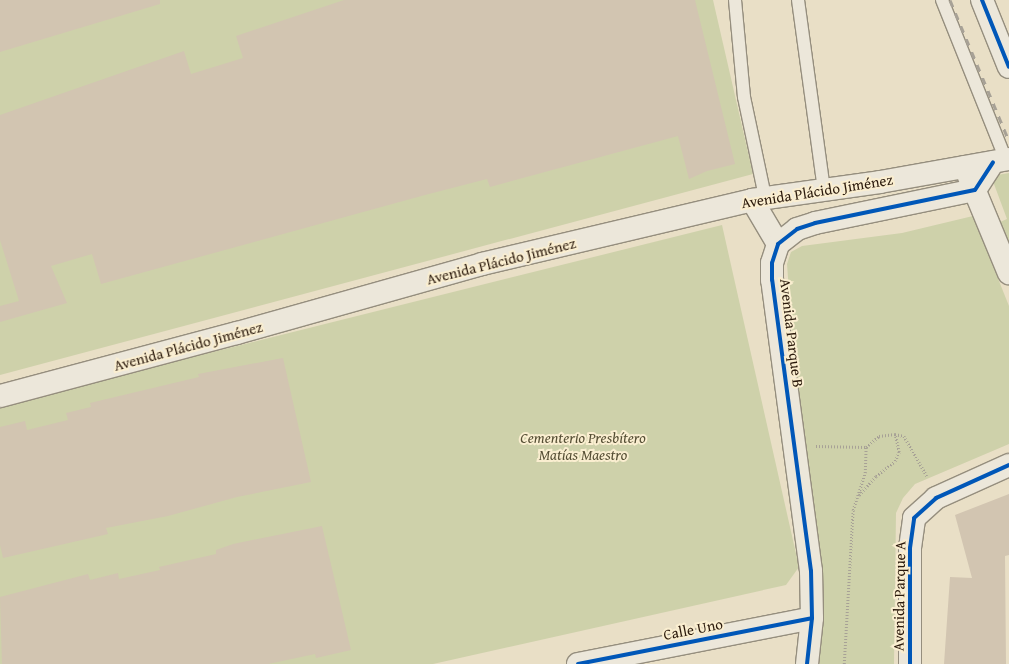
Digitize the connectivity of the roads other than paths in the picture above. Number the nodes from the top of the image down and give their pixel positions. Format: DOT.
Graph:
graph roads {
  1 [pos="735,0"];
  2 [pos="798,0"];
  3 [pos="942,0"];
  4 [pos="982,0"];
  5 [pos="1009,67"];
  6 [pos="1003,161"];
  7 [pos="965,167"];
  8 [pos="824,189"];
  9 [pos="975,190"];
  10 [pos="758,199"];
  11 [pos="778,244"];
  12 [pos="1009,273"];
  13 [pos="0,396"];
  14 [pos="1009,465"];
  15 [pos="812,618"];
  16 [pos="578,664"];
  17 [pos="807,664"];
  18 [pos="910,664"];
  1 -- 10 [label="lane"];
  2 -- 8 [label="lane"];
  3 -- 6 [label="lane"];
  4 -- 5 [label="street"];
  6 -- 7 [label="street, Avenida Plácido Jiménez"];
  6 -- 9 [label="street"];
  7 -- 8 [label="street, Avenida Plácido Jiménez"];
  7 -- 9 [label="street"];
  8 -- 10 [label="street, Avenida Plácido Jiménez"];
  9 -- 11 [label="street"];
  9 -- 12 [label="street"];
  10 -- 11 [label="street"];
  10 -- 13 [label="street, Avenida Plácido Jiménez"];
  11 -- 15 [label="street, Avenida Parque B"];
  14 -- 18 [label="street, Avenida Parque A"];
  15 -- 16 [label="street, Calle Uno"];
  15 -- 17 [label="street, Avenida Parque B"];
}
